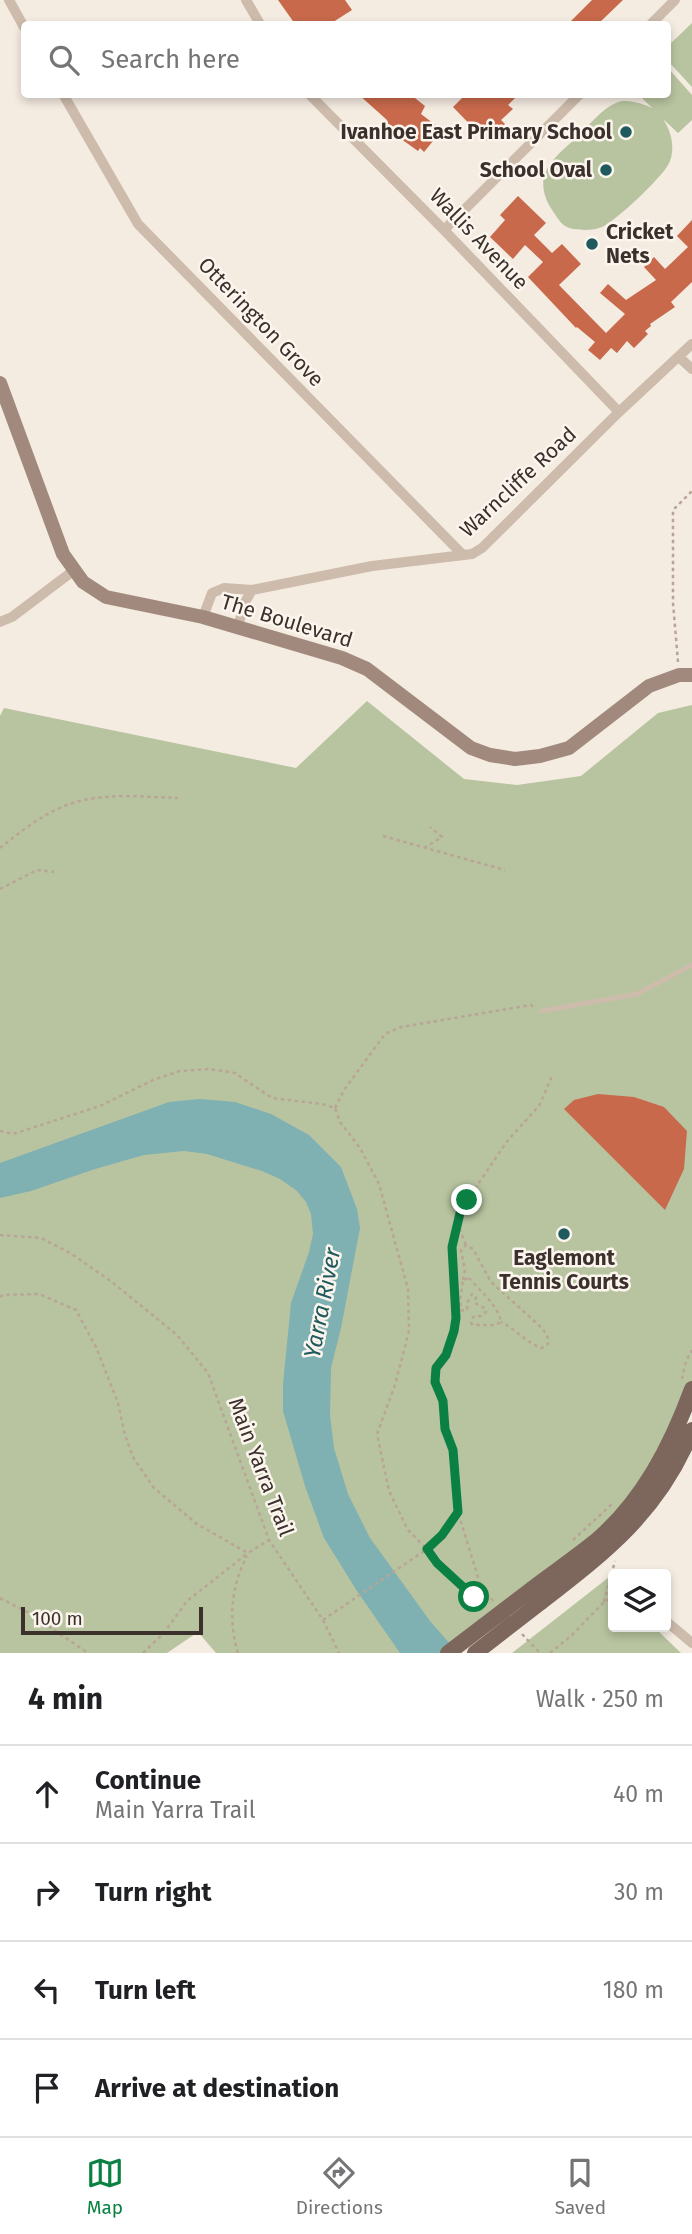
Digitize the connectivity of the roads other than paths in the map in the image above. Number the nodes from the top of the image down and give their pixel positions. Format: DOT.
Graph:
graph roads {
  1 [pos="9,0"];
  2 [pos="246,0"];
  3 [pos="675,0"];
  4 [pos="258,21"];
  5 [pos="654,21"];
  6 [pos="21,22"];
  7 [pos="65,98"];
  8 [pos="313,98"];
  9 [pos="576,98"];
  10 [pos="444,230"];
  11 [pos="692,344"];
  12 [pos="679,357"];
  13 [pos="692,369"];
  14 [pos="0,383"];
  15 [pos="619,412"];
  16 [pos="462,554"];
  17 [pos="73,571"];
  18 [pos="252,590"];
  19 [pos="203,617"];
  20 [pos="0,622"];
  21 [pos="238,626"];
  22 [pos="686,675"];
  23 [pos="692,965"];
  24 [pos="542,1011"];
  25 [pos="686,1386"];
  26 [pos="692,1430"];
  27 [pos="537,1596"];
  28 [pos="671,1625"];
  29 [pos="692,1643"];
  30 [pos="448,1653"];
  31 [pos="475,1653"];
  1 -- 6 [label="street"];
  2 -- 4 [label="street"];
  3 -- 5 [label="street"];
  7 -- 16 [label="street, Otterington Grove"];
  8 -- 10 [label="street, Wallis Avenue"];
  9 -- 10 [label="street"];
  10 -- 15 [label="street, Wallis Avenue"];
  11 -- 12 [label="street, Warncliffe Road"];
  12 -- 13 [label="street"];
  12 -- 15 [label="street, Warncliffe Road"];
  14 -- 17 [label="street, The Boulevard"];
  15 -- 16 [label="street, Warncliffe Road"];
  16 -- 18 [label="street, Warncliffe Road"];
  17 -- 19 [label="street, The Boulevard"];
  17 -- 20 [label="street"];
  18 -- 19 [label="street, Warncliffe Road"];
  18 -- 21 [label="street"];
  19 -- 21 [label="street, The Boulevard"];
  21 -- 22 [label="street, The Boulevard"];
  23 -- 24 [label="lane"];
  25 -- 27 [label="main road"];
  26 -- 27 [label="main road"];
  27 -- 30 [label="main road, bridge"];
  27 -- 31 [label="main road, bridge"];
  28 -- 29 [label="street"];
}
